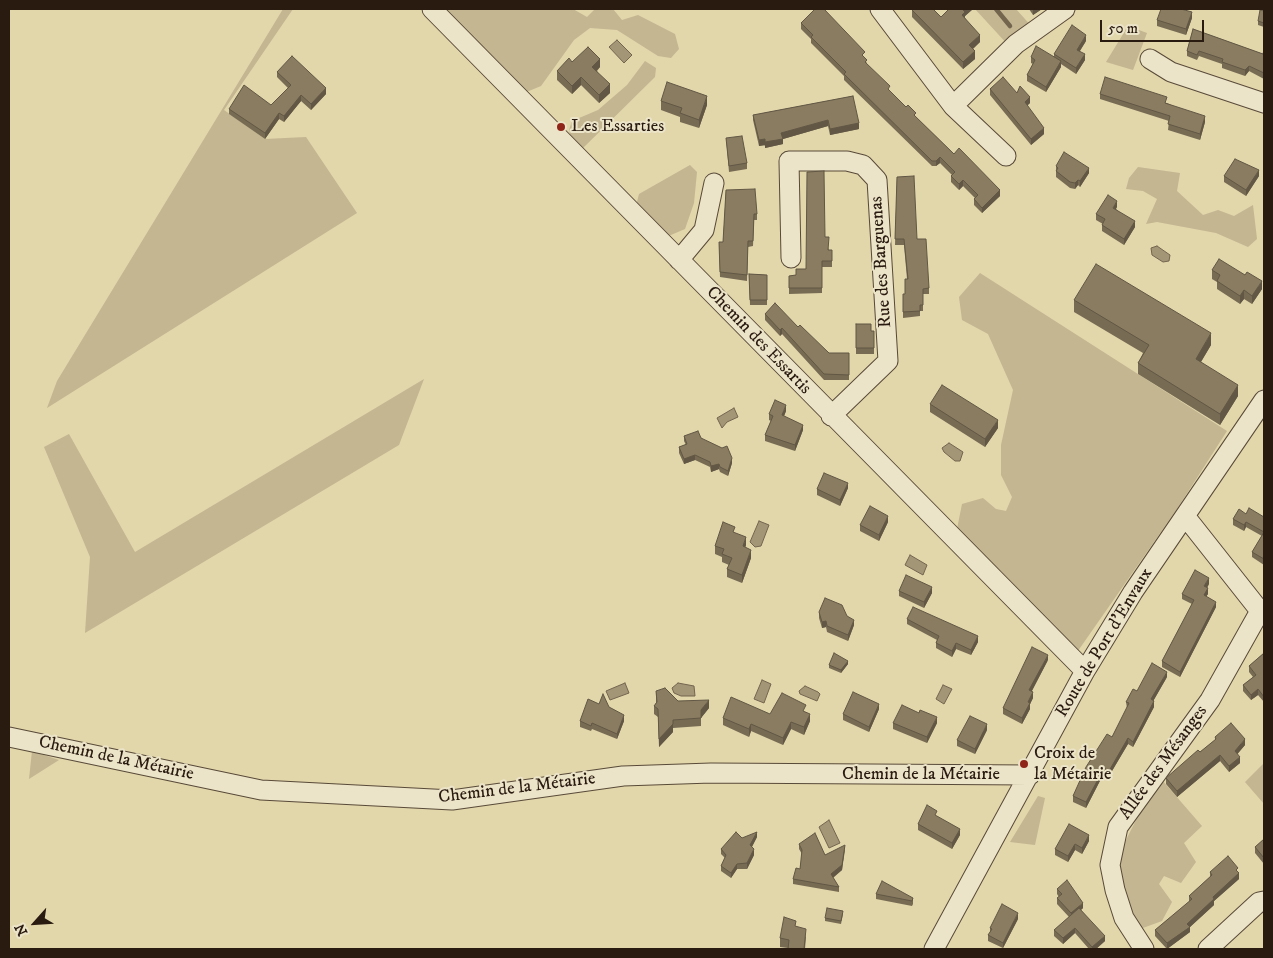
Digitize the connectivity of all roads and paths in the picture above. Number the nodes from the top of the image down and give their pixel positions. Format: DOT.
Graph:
graph roads {
  1 [pos="432,9"];
  2 [pos="880,9"];
  3 [pos="1065,9"];
  4 [pos="1150,59"];
  5 [pos="1264,103"];
  6 [pos="953,106"];
  7 [pos="1006,156"];
  8 [pos="714,183"];
  9 [pos="791,258"];
  10 [pos="679,260"];
  11 [pos="1264,400"];
  12 [pos="832,416"];
  13 [pos="1185,516"];
  14 [pos="1262,614"];
  15 [pos="1085,671"];
  16 [pos="9,737"];
  17 [pos="1030,775"];
  18 [pos="1264,901"];
  19 [pos="934,949"];
  20 [pos="1144,949"];
  21 [pos="1208,949"];
  1 -- 10 [label="street, Chemin des Essartis"];
  2 -- 6 [label="street"];
  3 -- 6 [label="street"];
  4 -- 5 [label="street"];
  6 -- 7 [label="street"];
  8 -- 10 [label="street"];
  9 -- 12 [label="street, Rue des Barguenas"];
  10 -- 12 [label="street, Chemin des Essartis"];
  11 -- 13 [label="street, Route de Port d'Envaux"];
  12 -- 15 [label="street, Chemin des Essartis"];
  13 -- 14 [label="street"];
  13 -- 15 [label="street, Route de Port d'Envaux"];
  14 -- 20 [label="street, Allée des Mésanges"];
  15 -- 17 [label="street, Route de Port d'Envaux"];
  16 -- 17 [label="street, Chemin de la Métairie"];
  17 -- 19 [label="street, Route de Port d'Envaux"];
  18 -- 21 [label="street"];
}
